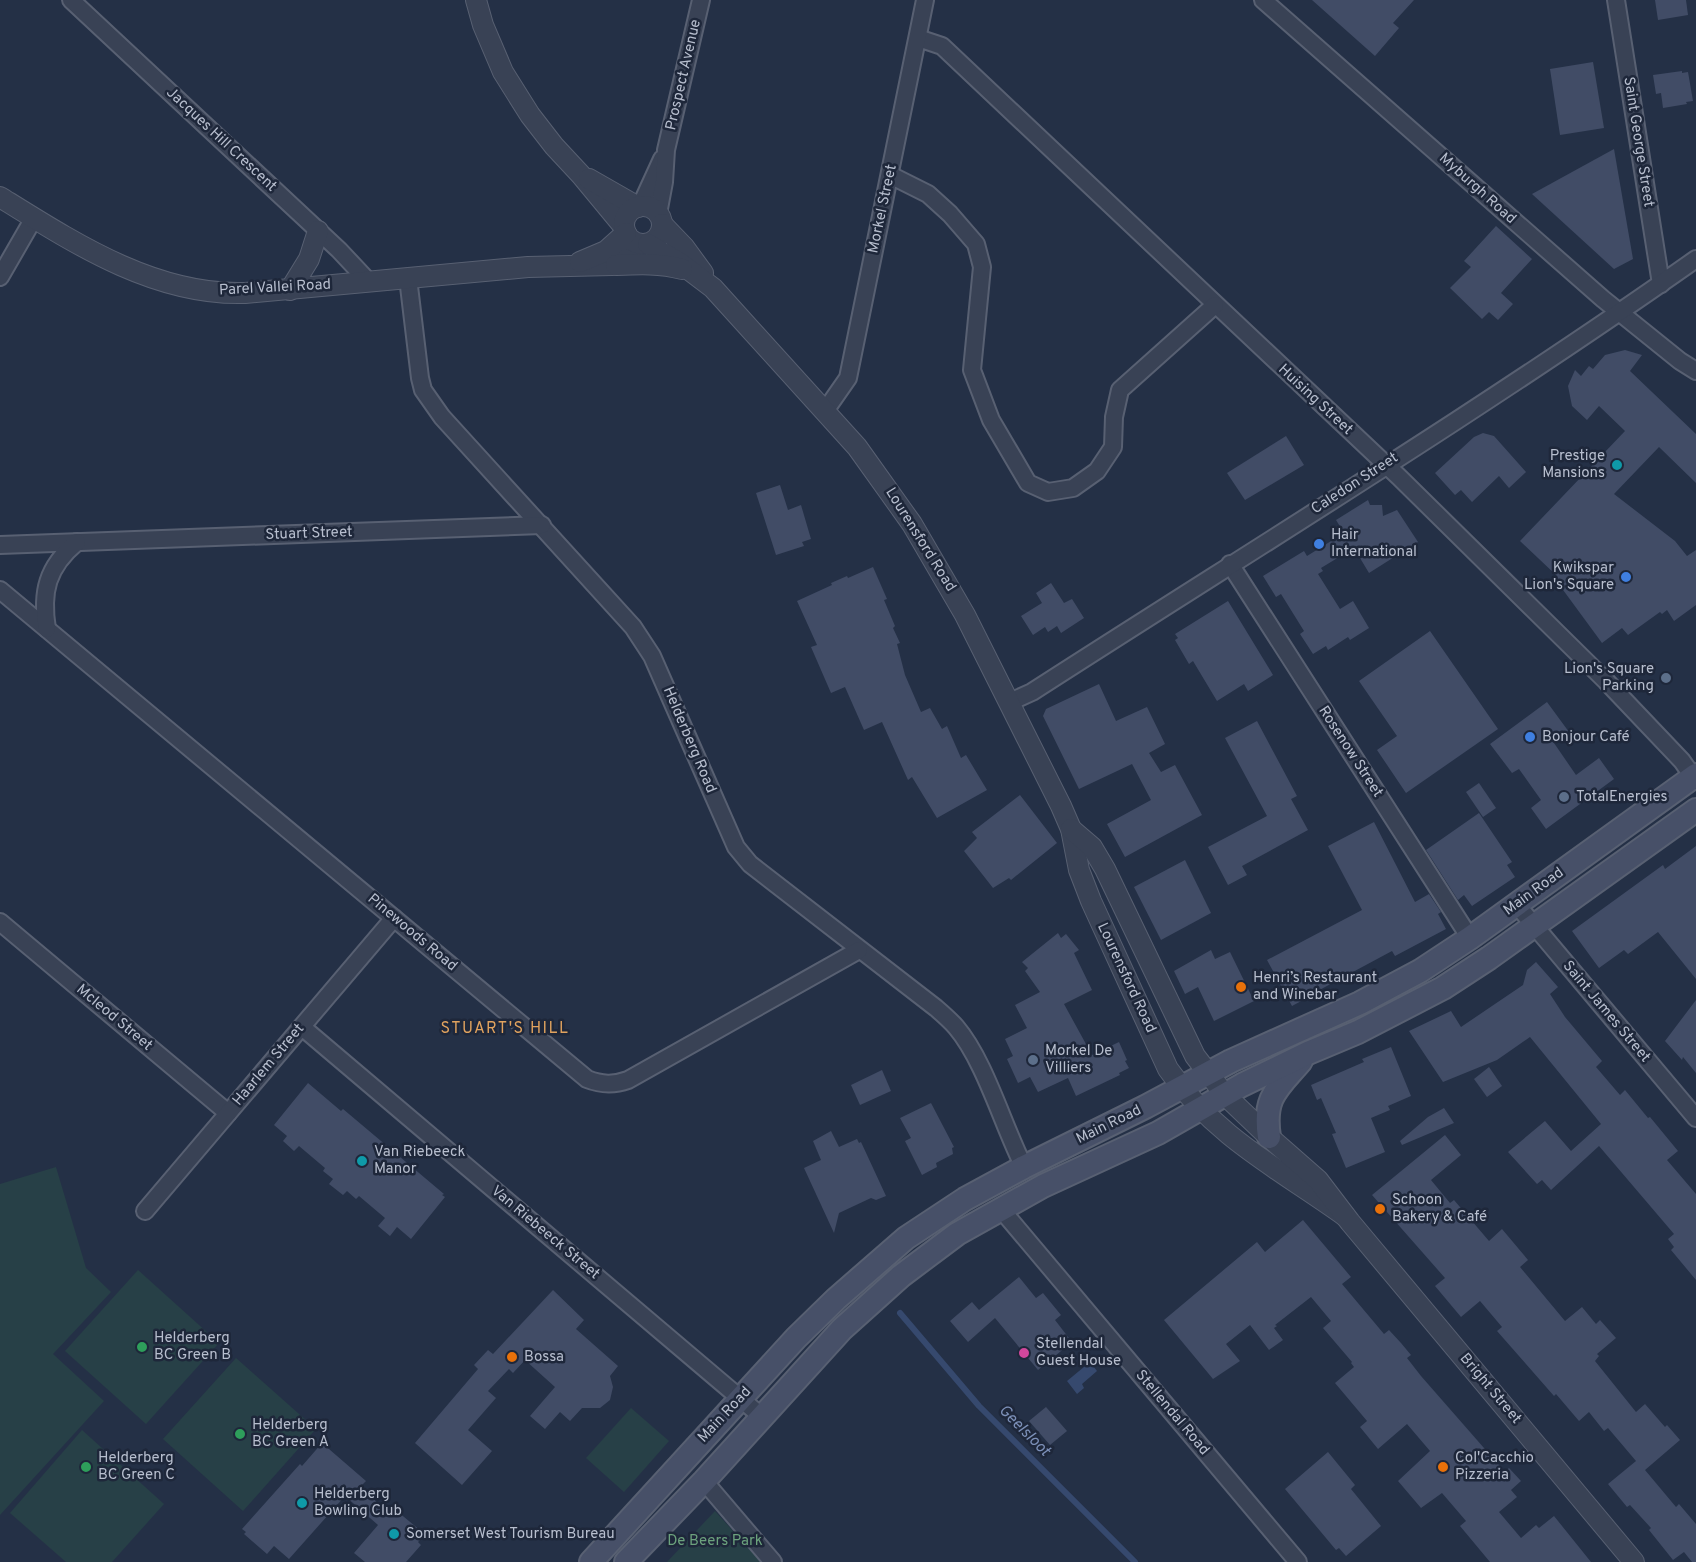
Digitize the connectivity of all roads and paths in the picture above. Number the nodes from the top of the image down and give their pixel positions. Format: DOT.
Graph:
graph roads {
  1 [pos="71,0"];
  2 [pos="476,0"];
  3 [pos="701,0"];
  4 [pos="926,0"];
  5 [pos="1263,0"];
  6 [pos="1616,0"];
  7 [pos="918,38"];
  8 [pos="581,175"];
  9 [pos="890,175"];
  10 [pos="0,197"];
  11 [pos="650,213"];
  12 [pos="34,218"];
  13 [pos="625,230"];
  14 [pos="318,231"];
  15 [pos="645,244"];
  16 [pos="1696,259"];
  17 [pos="572,265"];
  18 [pos="612,265"];
  19 [pos="693,273"];
  20 [pos="0,277"];
  21 [pos="408,278"];
  22 [pos="369,282"];
  23 [pos="1660,284"];
  24 [pos="713,288"];
  25 [pos="290,290"];
  26 [pos="1215,305"];
  27 [pos="1621,312"];
  28 [pos="1696,371"];
  29 [pos="825,411"];
  30 [pos="1385,465"];
  31 [pos="542,525"];
  32 [pos="77,542"];
  33 [pos="0,545"];
  34 [pos="1230,564"];
  35 [pos="0,590"];
  36 [pos="48,629"];
  37 [pos="1010,702"];
  38 [pos="1695,778"];
  39 [pos="1696,810"];
  40 [pos="1071,829"];
  41 [pos="1517,905"];
  42 [pos="394,918"];
  43 [pos="0,922"];
  44 [pos="1534,926"];
  45 [pos="1470,938"];
  46 [pos="859,950"];
  47 [pos="302,1027"];
  48 [pos="1308,1053"];
  49 [pos="1207,1074"];
  50 [pos="1181,1088"];
  51 [pos="1225,1095"];
  52 [pos="1199,1109"];
  53 [pos="228,1113"];
  54 [pos="1696,1118"];
  55 [pos="1269,1137"];
  56 [pos="1024,1167"];
  57 [pos="1000,1209"];
  58 [pos="144,1211"];
  59 [pos="1345,1216"];
  60 [pos="740,1399"];
  61 [pos="761,1416"];
  62 [pos="704,1481"];
  63 [pos="591,1562"];
  64 [pos="626,1562"];
  65 [pos="773,1562"];
  66 [pos="1298,1562"];
  67 [pos="1634,1562"];
  1 -- 14 [label="street, Jacques Hill Crescent"];
  2 -- 8 [label="street, Lourensford Road"];
  3 -- 11 [label="street, Prospect Avenue"];
  4 -- 7 [label="street, Morkel Street"];
  5 -- 27 [label="street, Myburgh Road"];
  6 -- 23 [label="street, Saint George Street"];
  7 -- 9 [label="street, Morkel Street"];
  7 -- 26 [label="street, Huising Street"];
  8 -- 11 [label="street, Lourensford Road"];
  8 -- 13 [label="street, Lourensford Road"];
  9 -- 26 [label="street"];
  9 -- 29 [label="street, Morkel Street"];
  10 -- 12 [label="street, Parel Vallei Road"];
  11 -- 13 [label="street"];
  11 -- 15 [label="street"];
  11 -- 24 [label="street, Lourensford Road"];
  12 -- 20 [label="street"];
  12 -- 25 [label="street, Parel Vallei Road"];
  13 -- 15 [label="street"];
  13 -- 17 [label="street, Parel Vallei Road"];
  14 -- 22 [label="street, Jacques Hill Crescent"];
  14 -- 25 [label="street"];
  15 -- 18 [label="street"];
  15 -- 19 [label="street, Lourensford Road"];
  16 -- 23 [label="street, Caledon Street"];
  17 -- 18 [label="street, Parel Vallei Road"];
  17 -- 21 [label="street, Parel Vallei Road"];
  18 -- 19 [label="street, Parel Vallei Road"];
  19 -- 24 [label="street, Lourensford Road"];
  21 -- 22 [label="street, Parel Vallei Road"];
  21 -- 31 [label="street, Helderberg Road"];
  22 -- 25 [label="street, Parel Vallei Road"];
  23 -- 27 [label="street, Caledon Street"];
  24 -- 29 [label="street, Lourensford Road"];
  26 -- 30 [label="street, Huising Street"];
  27 -- 28 [label="street, Myburgh Road"];
  27 -- 30 [label="street, Caledon Street"];
  29 -- 37 [label="street, Lourensford Road"];
  30 -- 34 [label="street, Caledon Street"];
  30 -- 38 [label="street, Huising Street"];
  31 -- 32 [label="street, Stuart Street"];
  31 -- 46 [label="street, Helderberg Road"];
  32 -- 33 [label="street, Stuart Street"];
  32 -- 36 [label="street"];
  34 -- 37 [label="street, Caledon Street"];
  34 -- 45 [label="street, Rosenow Street"];
  35 -- 36 [label="street, Pinewoods Road"];
  36 -- 42 [label="street, Pinewoods Road"];
  37 -- 40 [label="street, Lourensford Road"];
  38 -- 41 [label="main road, Main Road"];
  39 -- 44 [label="main road, Main Road"];
  40 -- 49 [label="street, Lourensford Road"];
  40 -- 50 [label="street, Lourensford Road"];
  41 -- 44 [label="street, Saint James Street"];
  41 -- 45 [label="main road, Main Road"];
  42 -- 46 [label="street, Pinewoods Road"];
  42 -- 47 [label="street, Haarlem Street"];
  43 -- 53 [label="street, Mcleod Street"];
  44 -- 48 [label="main road, Main Road"];
  44 -- 54 [label="street, Saint James Street"];
  45 -- 49 [label="main road, Main Road"];
  46 -- 56 [label="street, Helderberg Road"];
  47 -- 53 [label="street, Haarlem Street"];
  47 -- 60 [label="street, Van Riebeeck Street"];
  48 -- 51 [label="main road, Main Road"];
  48 -- 55 [label="main road"];
  49 -- 50 [label="main road, Main Road"];
  49 -- 51 [label="street, Lourensford Road"];
  50 -- 52 [label="street, Lourensford Road"];
  50 -- 56 [label="main road, Main Road"];
  51 -- 52 [label="main road, Main Road"];
  51 -- 55 [label="street, Bright Street"];
  52 -- 57 [label="main road, Main Road"];
  52 -- 59 [label="street, Bright Street"];
  53 -- 58 [label="street, Haarlem Street"];
  55 -- 59 [label="street, Bright Street"];
  56 -- 60 [label="main road, Main Road"];
  57 -- 61 [label="main road, Main Road"];
  57 -- 66 [label="street, Stellendal Road"];
  59 -- 67 [label="street, Bright Street"];
  60 -- 61 [label="street, Van Riebeeck Street"];
  60 -- 63 [label="main road, Main Road"];
  61 -- 62 [label="main road, Main Road"];
  62 -- 64 [label="main road, Main Road"];
  62 -- 65 [label="street"];
}
